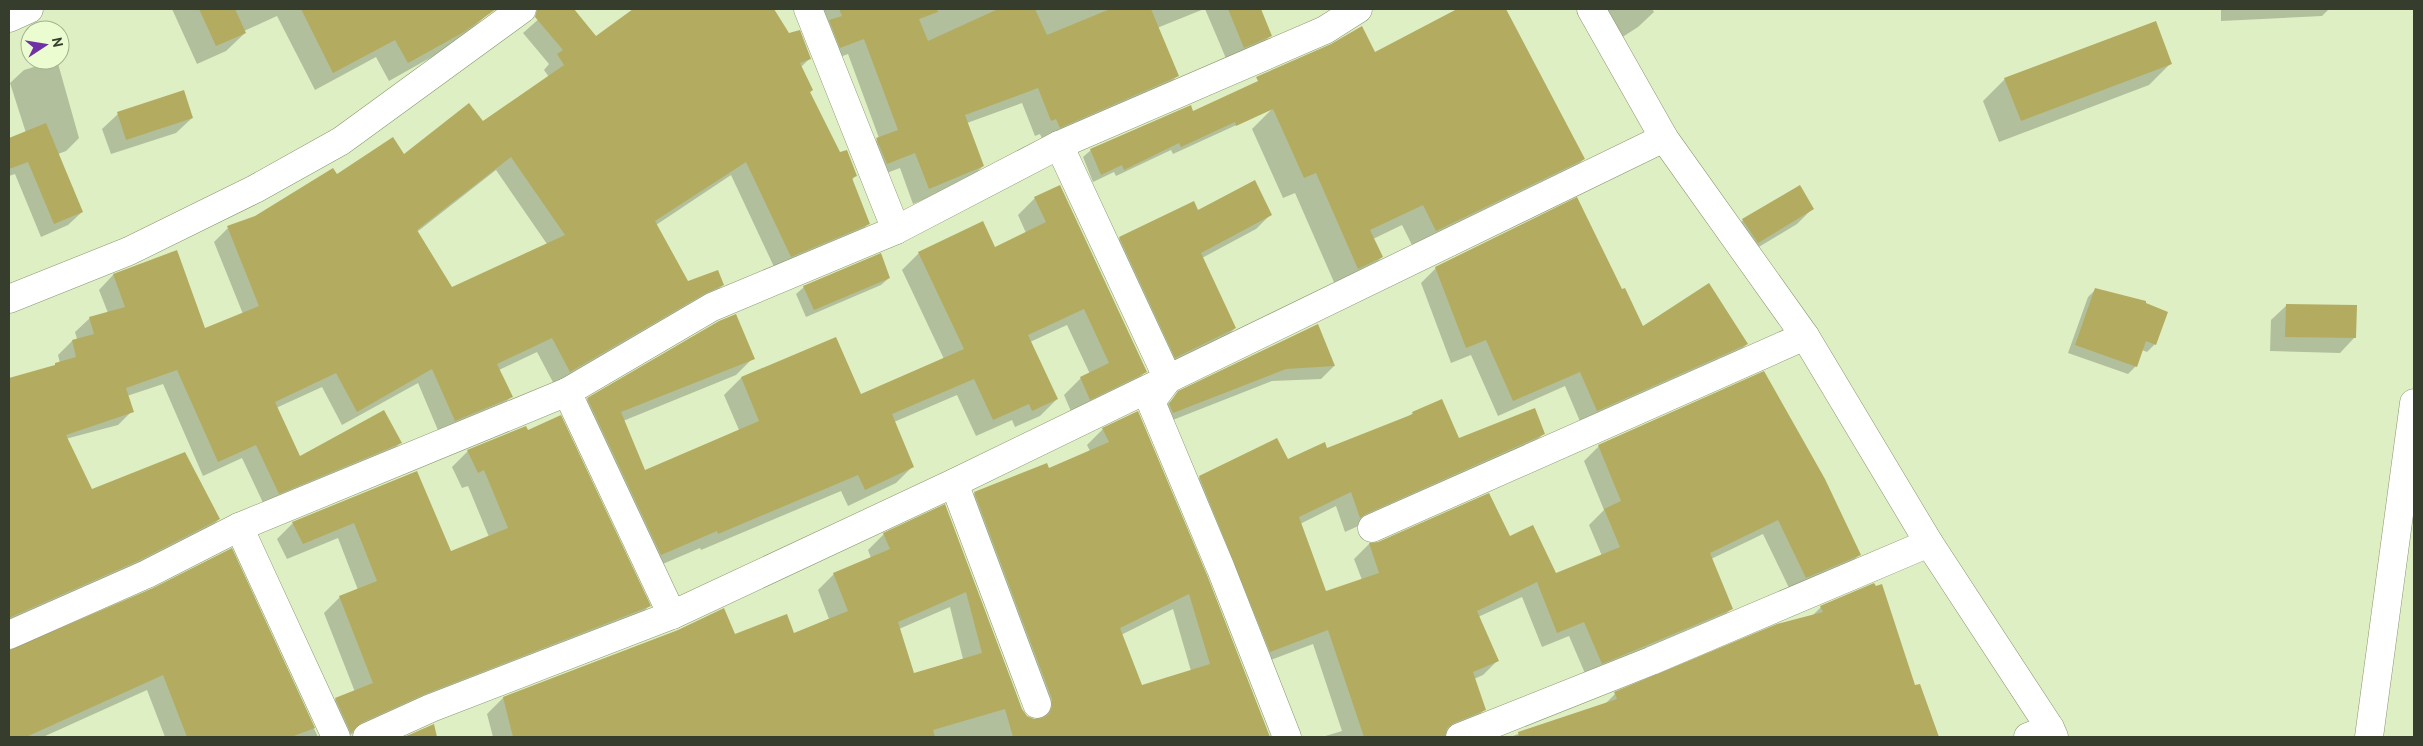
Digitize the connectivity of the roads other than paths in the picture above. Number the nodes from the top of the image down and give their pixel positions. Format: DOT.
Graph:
graph roads {
  1 [pos="29,9"];
  2 [pos="522,9"];
  3 [pos="808,9"];
  4 [pos="1358,9"];
  5 [pos="1591,9"];
  6 [pos="9,18"];
  7 [pos="1664,138"];
  8 [pos="1059,145"];
  9 [pos="896,230"];
  10 [pos="9,298"];
  11 [pos="1805,336"];
  12 [pos="1168,379"];
  13 [pos="567,392"];
  14 [pos="2414,403"];
  15 [pos="954,482"];
  16 [pos="239,527"];
  17 [pos="1372,528"];
  18 [pos="1929,543"];
  19 [pos="672,615"];
  20 [pos="9,635"];
  21 [pos="1037,704"];
  22 [pos="2044,734"];
  23 [pos="336,737"];
  24 [pos="367,737"];
  25 [pos="1287,737"];
  26 [pos="1460,737"];
  27 [pos="2369,737"];
  1 -- 6 [label="street"];
  2 -- 10 [label="street"];
  3 -- 9 [label="street"];
  4 -- 8 [label="street"];
  5 -- 7 [label="street"];
  7 -- 11 [label="street"];
  7 -- 12 [label="street"];
  8 -- 9 [label="street"];
  8 -- 12 [label="street"];
  9 -- 13 [label="street"];
  11 -- 17 [label="street"];
  11 -- 18 [label="street"];
  12 -- 15 [label="street"];
  12 -- 25 [label="street"];
  13 -- 16 [label="street"];
  13 -- 19 [label="street"];
  14 -- 27 [label="street"];
  15 -- 19 [label="street"];
  15 -- 21 [label="street"];
  16 -- 20 [label="street"];
  16 -- 23 [label="street"];
  18 -- 22 [label="street"];
  18 -- 26 [label="street"];
  19 -- 24 [label="street"];
}
